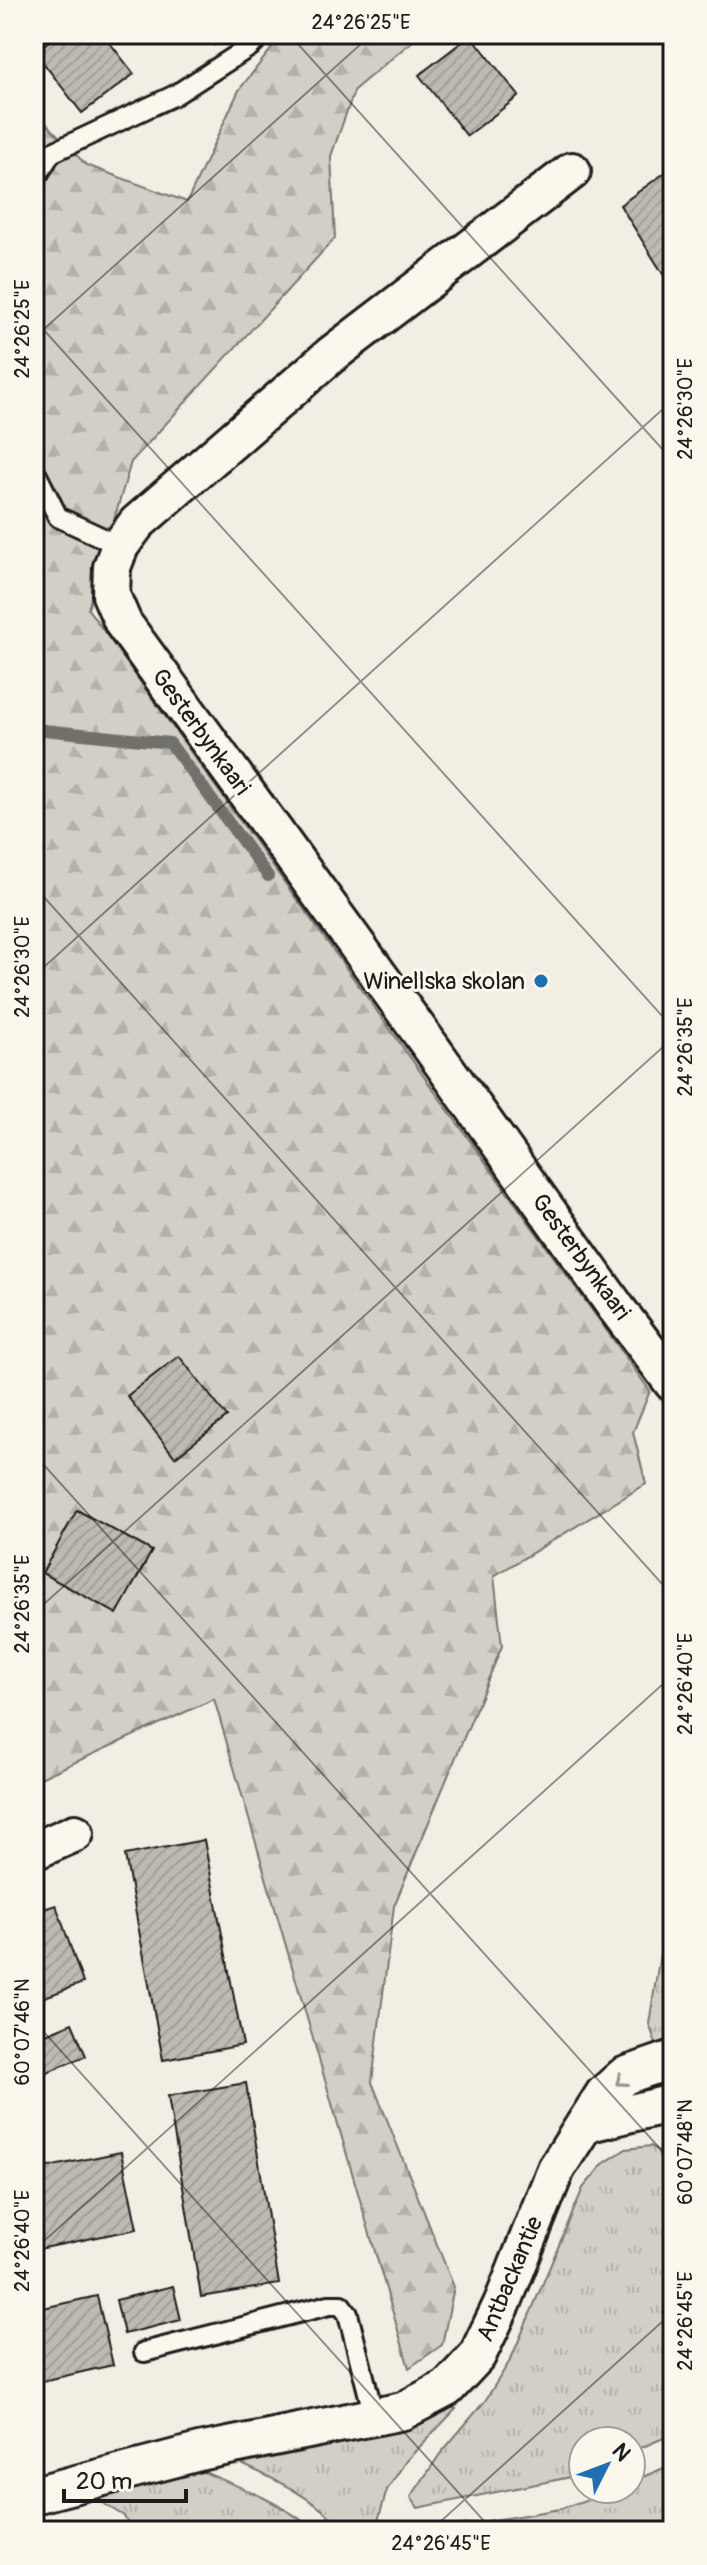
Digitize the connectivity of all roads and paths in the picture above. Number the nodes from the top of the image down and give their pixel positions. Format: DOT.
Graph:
graph roads {
  1 [pos="262,34"];
  2 [pos="572,171"];
  3 [pos="34,181"];
  4 [pos="34,469"];
  5 [pos="120,546"];
  6 [pos="673,1383"];
  7 [pos="75,1833"];
  8 [pos="34,1851"];
  9 [pos="673,2059"];
  10 [pos="673,2103"];
  11 [pos="585,2124"];
  12 [pos="144,2352"];
  13 [pos="374,2416"];
  14 [pos="34,2495"];
  1 -- 3 [label="lane"];
  2 -- 5 [label="street, Gesterbynkaari"];
  4 -- 5 [label="lane"];
  5 -- 6 [label="street, Gesterbynkaari"];
  7 -- 8 [label="street"];
  9 -- 11 [label="street, Antbackantie, one-way"];
  10 -- 11 [label="street"];
  11 -- 13 [label="street, Antbackantie"];
  12 -- 13 [label="lane"];
  13 -- 14 [label="street, Antbackantie"];
}
